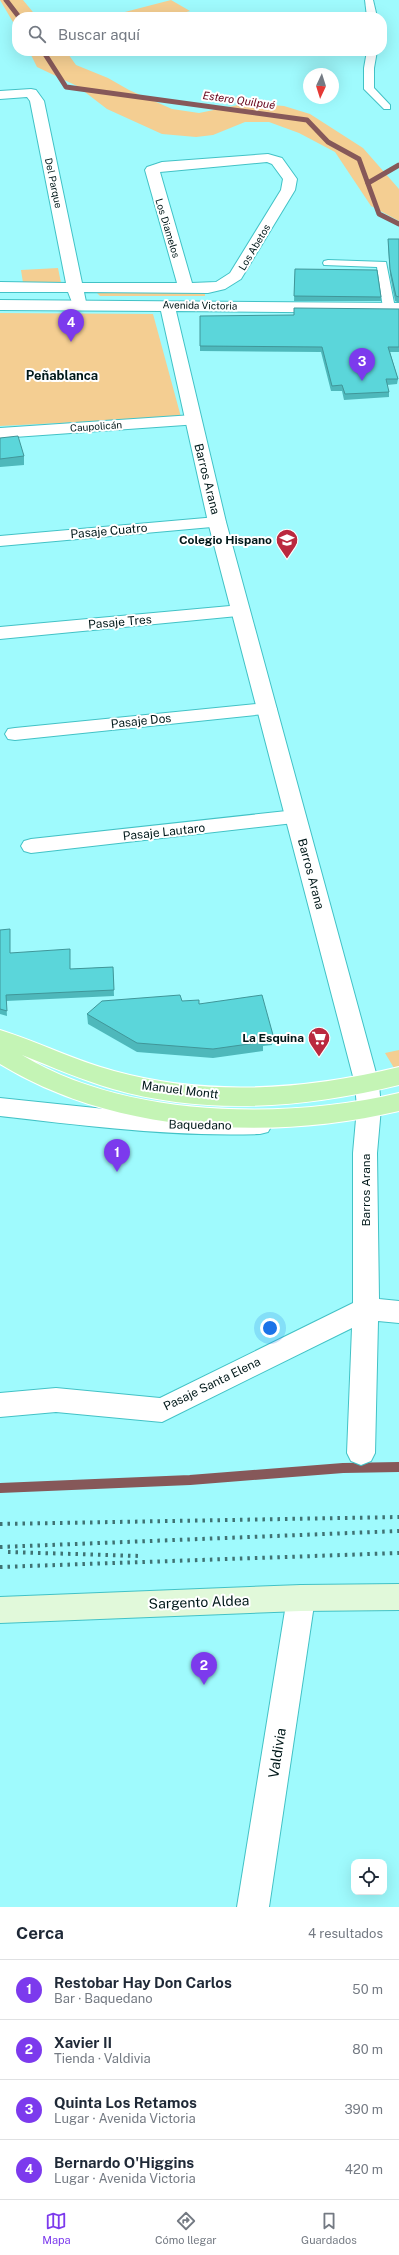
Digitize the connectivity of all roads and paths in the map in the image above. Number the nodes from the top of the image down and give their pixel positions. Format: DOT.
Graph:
graph roads {
  1 [pos="369,0"];
  2 [pos="371,12"];
  3 [pos="371,56"];
  4 [pos="0,95"];
  5 [pos="387,107"];
  6 [pos="154,168"];
  7 [pos="328,263"];
  8 [pos="0,287"];
  9 [pos="76,288"];
  10 [pos="186,288"];
  11 [pos="0,305"];
  12 [pos="78,305"];
  13 [pos="167,305"];
  14 [pos="394,308"];
  15 [pos="193,420"];
  16 [pos="0,433"];
  17 [pos="217,522"];
  18 [pos="0,541"];
  19 [pos="241,611"];
  20 [pos="0,633"];
  21 [pos="267,709"];
  22 [pos="15,734"];
  23 [pos="296,818"];
  24 [pos="31,846"];
  25 [pos="0,1039"];
  26 [pos="0,1053"];
  27 [pos="399,1076"];
  28 [pos="368,1096"];
  29 [pos="399,1102"];
  30 [pos="0,1107"];
  31 [pos="315,1116"];
  32 [pos="366,1309"];
  33 [pos="399,1312"];
  34 [pos="0,1405"];
  35 [pos="361,1453"];
  36 [pos="399,1597"];
  37 [pos="301,1598"];
  38 [pos="0,1610"];
  39 [pos="252,1907"];
  1 -- 2 [label="lane"];
  3 -- 5 [label="lane"];
  4 -- 9 [label="street, Del Parque"];
  6 -- 10 [label="street, Los Diamelos"];
  6 -- 10 [label="street, Los Abetos"];
  7 -- 14 [label="lane"];
  8 -- 9 [label="street, Los Abetos"];
  9 -- 10 [label="street, Los Abetos"];
  9 -- 12 [label="street, Del Parque"];
  11 -- 12 [label="street, Avenida Victoria"];
  12 -- 13 [label="street, Avenida Victoria"];
  13 -- 14 [label="street, Avenida Victoria"];
  13 -- 15 [label="street, Barros Arana"];
  15 -- 16 [label="street, Caupolicán"];
  15 -- 17 [label="street, Barros Arana"];
  17 -- 18 [label="street, Pasaje Cuatro"];
  17 -- 19 [label="street, Barros Arana"];
  19 -- 20 [label="street, Pasaje Tres"];
  19 -- 21 [label="street, Barros Arana"];
  21 -- 22 [label="street, Pasaje Dos"];
  21 -- 23 [label="street, Barros Arana"];
  23 -- 24 [label="street, Pasaje Lautaro"];
  23 -- 28 [label="street, Barros Arana"];
  25 -- 28 [label="main road, Manuel Montt"];
  26 -- 31 [label="main road, Manuel Montt"];
  27 -- 28 [label="main road, Baquedano"];
  28 -- 29 [label="main road, Baquedano"];
  28 -- 31 [label="main road, Baquedano"];
  28 -- 32 [label="street, Barros Arana"];
  30 -- 31 [label="street, Baquedano"];
  32 -- 33 [label="street"];
  32 -- 34 [label="street, Pasaje Santa Elena"];
  32 -- 35 [label="street, Barros Arana"];
  36 -- 37 [label="main road, Sargento Aldea"];
  37 -- 38 [label="main road, Sargento Aldea"];
  37 -- 39 [label="street, Valdivia"];
}
